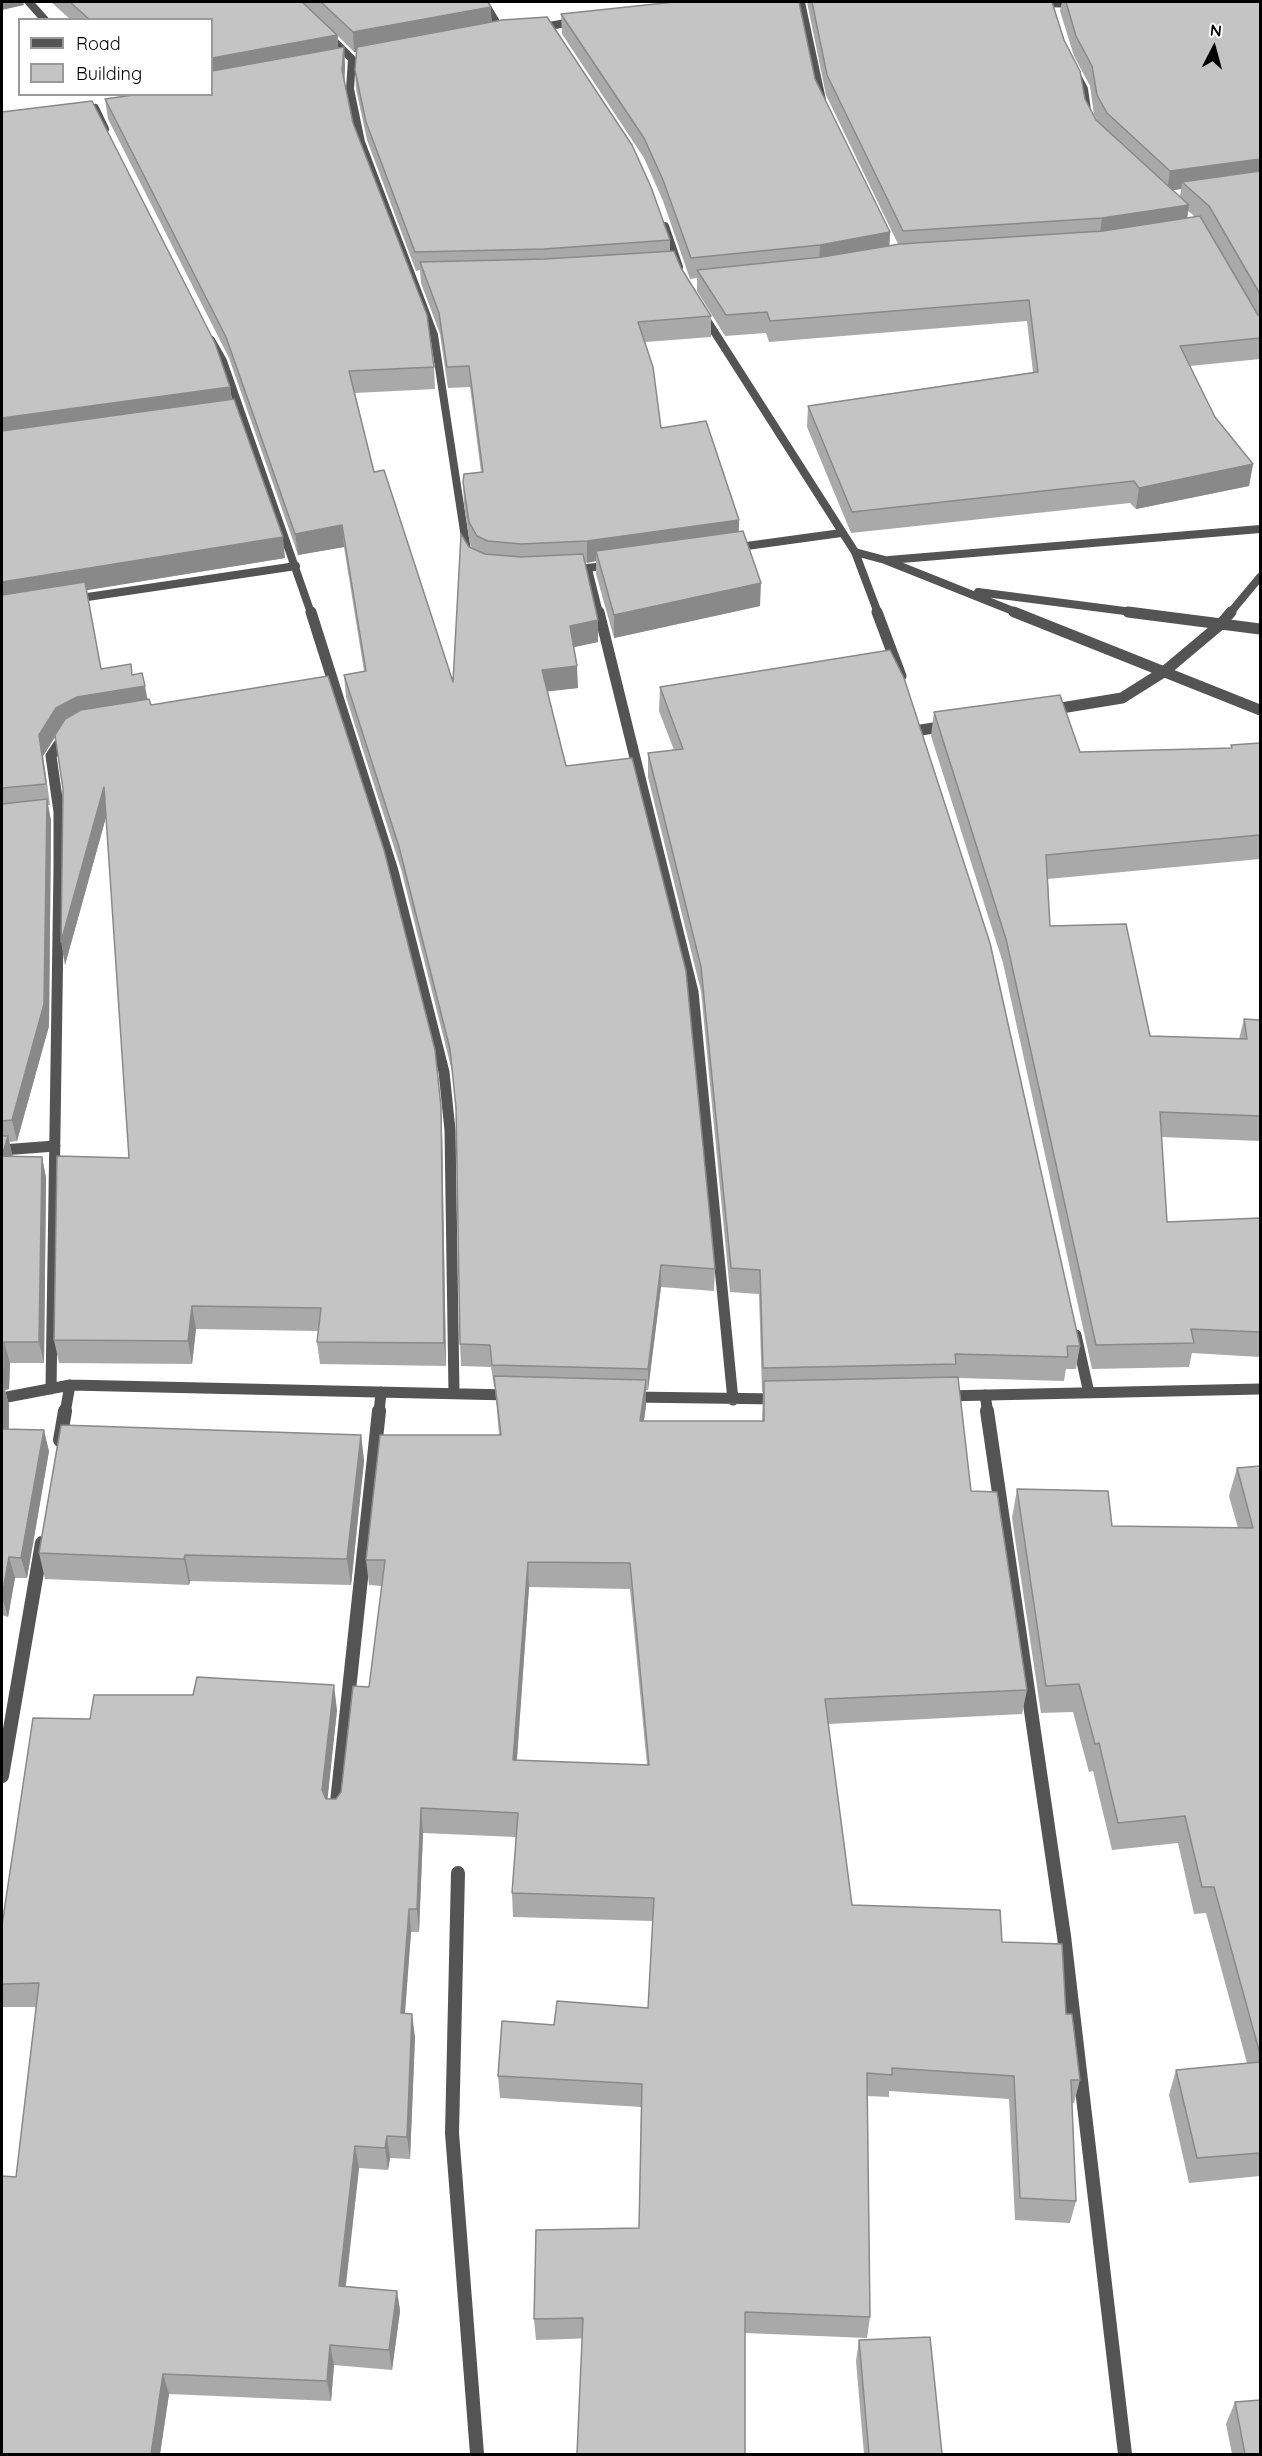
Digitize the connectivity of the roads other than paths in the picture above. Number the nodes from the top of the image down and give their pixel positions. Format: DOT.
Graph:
graph roads {
  1 [pos="29,2"];
  2 [pos="484,2"];
  3 [pos="801,2"];
  4 [pos="1009,2"];
  5 [pos="1052,4"];
  6 [pos="1083,4"];
  7 [pos="1055,15"];
  8 [pos="43,18"];
  9 [pos="590,19"];
  10 [pos="319,26"];
  11 [pos="549,26"];
  12 [pos="530,28"];
  13 [pos="511,31"];
  14 [pos="501,33"];
  15 [pos="491,34"];
  16 [pos="556,36"];
  17 [pos="363,57"];
  18 [pos="352,59"];
  19 [pos="341,61"];
  20 [pos="1073,69"];
  21 [pos="825,106"];
  22 [pos="84,110"];
  23 [pos="1094,127"];
  24 [pos="111,140"];
  25 [pos="660,213"];
  26 [pos="682,276"];
  27 [pos="412,277"];
  28 [pos="423,277"];
  29 [pos="697,304"];
  30 [pos="206,331"];
  31 [pos="241,413"];
  32 [pos="229,415"];
  33 [pos="1260,529"];
  34 [pos="841,533"];
  35 [pos="726,549"];
  36 [pos="855,552"];
  37 [pos="885,560"];
  38 [pos="473,563"];
  39 [pos="622,564"];
  40 [pos="296,566"];
  41 [pos="588,569"];
  42 [pos="566,570"];
  43 [pos="1260,576"];
  44 [pos="958,590"];
  45 [pos="60,602"];
  46 [pos="1221,624"];
  47 [pos="1260,629"];
  48 [pos="1165,671"];
  49 [pos="904,686"];
  50 [pos="1260,710"];
  51 [pos="1039,711"];
  52 [pos="917,719"];
  53 [pos="957,725"];
  54 [pos="921,730"];
  55 [pos="73,731"];
  56 [pos="924,741"];
  57 [pos="55,1146"];
  58 [pos="2,1150"];
  59 [pos="1073,1324"];
  60 [pos="70,1385"];
  61 [pos="51,1389"];
  62 [pos="1260,1389"];
  63 [pos="381,1392"];
  64 [pos="454,1393"];
  65 [pos="1089,1393"];
  66 [pos="524,1395"];
  67 [pos="984,1395"];
  68 [pos="925,1396"];
  69 [pos="617,1397"];
  70 [pos="2,1398"];
  71 [pos="793,1399"];
  72 [pos="733,1400"];
  73 [pos="58,1454"];
  74 [pos="44,1535"];
  75 [pos="2,1776"];
  76 [pos="335,1815"];
  77 [pos="458,1873"];
  78 [pos="477,2454"];
  79 [pos="1125,2454"];
  1 -- 8 [label="street"];
  2 -- 14 [label="street"];
  3 -- 21 [label="street"];
  4 -- 5 [label="street"];
  5 -- 6 [label="street"];
  5 -- 7 [label="street"];
  9 -- 11 [label="street"];
  10 -- 18 [label="street"];
  11 -- 12 [label="street"];
  11 -- 16 [label="street"];
  13 -- 14 [label="street"];
  14 -- 15 [label="street"];
  17 -- 18 [label="street"];
  18 -- 19 [label="street"];
  18 -- 27 [label="street"];
  20 -- 23 [label="street"];
  22 -- 24 [label="street"];
  25 -- 26 [label="street"];
  27 -- 28 [label="street"];
  27 -- 38 [label="street"];
  29 -- 34 [label="street"];
  30 -- 31 [label="street"];
  31 -- 32 [label="street"];
  31 -- 40 [label="street"];
  33 -- 37 [label="street"];
  34 -- 35 [label="street"];
  34 -- 36 [label="street"];
  36 -- 37 [label="street"];
  36 -- 49 [label="street"];
  37 -- 44 [label="street"];
  39 -- 41 [label="street"];
  40 -- 45 [label="street"];
  40 -- 64 [label="street"];
  41 -- 42 [label="street"];
  41 -- 72 [label="street"];
  43 -- 46 [label="street"];
  44 -- 46 [label="street"];
  44 -- 48 [label="street"];
  46 -- 47 [label="street"];
  46 -- 48 [label="street"];
  48 -- 50 [label="street"];
  48 -- 51 [label="street"];
  52 -- 54 [label="street"];
  53 -- 54 [label="street"];
  54 -- 56 [label="street"];
  55 -- 57 [label="street"];
  57 -- 58 [label="street"];
  57 -- 61 [label="street"];
  59 -- 65 [label="street"];
  60 -- 61 [label="street"];
  60 -- 63 [label="street"];
  60 -- 73 [label="street"];
  61 -- 70 [label="street"];
  62 -- 65 [label="street"];
  63 -- 64 [label="street"];
  63 -- 76 [label="street"];
  64 -- 66 [label="street"];
  65 -- 67 [label="street"];
  67 -- 68 [label="street"];
  67 -- 79 [label="street"];
  69 -- 72 [label="street"];
  71 -- 72 [label="street"];
  74 -- 75 [label="street"];
  77 -- 78 [label="street"];
}
